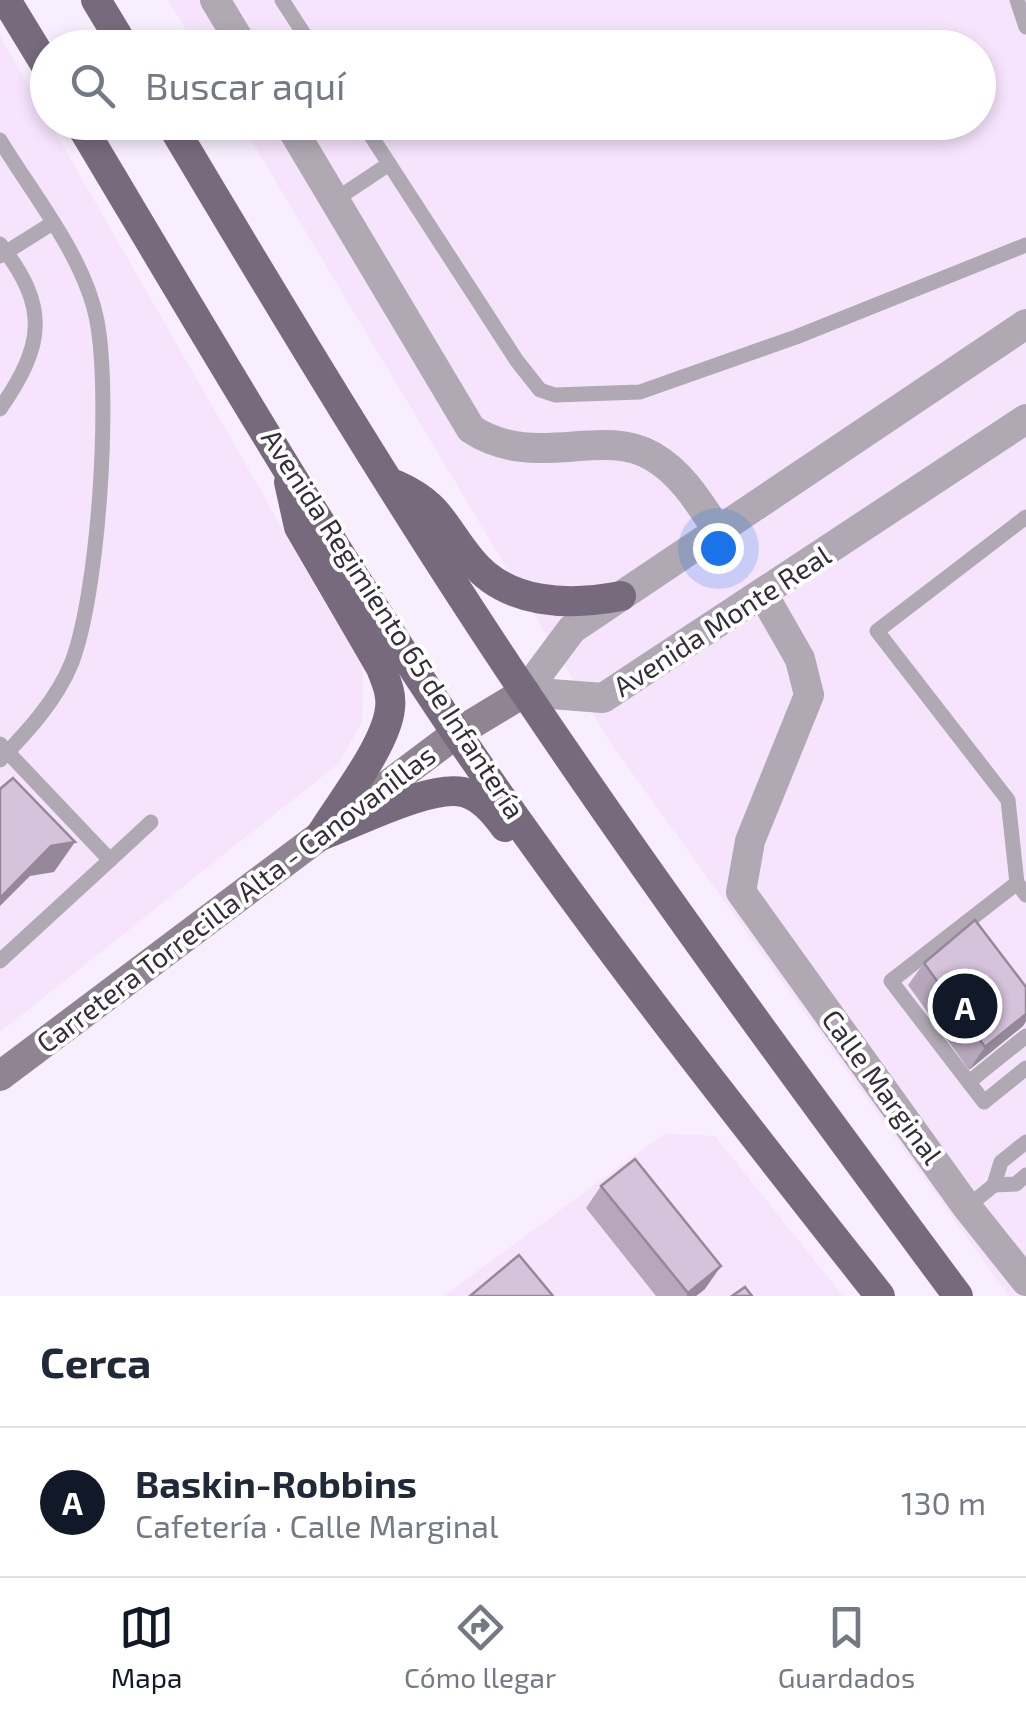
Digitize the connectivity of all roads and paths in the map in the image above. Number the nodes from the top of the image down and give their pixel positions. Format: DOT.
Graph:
graph roads {
  1 [pos="6,0"];
  2 [pos="96,0"];
  3 [pos="216,0"];
  4 [pos="282,0"];
  5 [pos="1017,0"];
  6 [pos="1026,27"];
  7 [pos="114,30"];
  8 [pos="234,30"];
  9 [pos="301,30"];
  10 [pos="30,39"];
  11 [pos="0,140"];
  12 [pos="90,140"];
  13 [pos="181,140"];
  14 [pos="299,140"];
  15 [pos="374,140"];
  16 [pos="389,164"];
  17 [pos="334,200"];
  18 [pos="50,224"];
  19 [pos="1026,245"];
  20 [pos="2,251"];
  21 [pos="1026,324"];
  22 [pos="0,409"];
  23 [pos="1026,419"];
  24 [pos="285,460"];
  25 [pos="393,484"];
  26 [pos="1026,517"];
  27 [pos="718,531"];
  28 [pos="621,596"];
  29 [pos="764,596"];
  30 [pos="525,692"];
  31 [pos="457,734"];
  32 [pos="3,752"];
  33 [pos="151,822"];
  34 [pos="320,836"];
  35 [pos="110,860"];
  36 [pos="1022,889"];
  37 [pos="622,960"];
  38 [pos="0,961"];
  39 [pos="1026,1036"];
  40 [pos="1026,1068"];
  41 [pos="0,1076"];
  42 [pos="969,1082"];
  43 [pos="1026,1142"];
  44 [pos="1026,1175"];
  45 [pos="994,1185"];
  46 [pos="967,1207"];
  47 [pos="1026,1280"];
  48 [pos="880,1296"];
  49 [pos="958,1296"];
  1 -- 10 [label="main road"];
  2 -- 7 [label="main road"];
  3 -- 8 [label="street"];
  4 -- 9 [label="lane"];
  5 -- 6 [label="lane"];
  11 -- 18 [label="lane"];
  12 -- 24 [label="main road, Avenida Regimiento 65 de Infantería"];
  13 -- 25 [label="main road"];
  14 -- 17 [label="street"];
  15 -- 16 [label="lane"];
  16 -- 17 [label="lane"];
  16 -- 19 [label="lane"];
  17 -- 27 [label="street"];
  18 -- 20 [label="lane"];
  18 -- 32 [label="lane"];
  20 -- 22 [label="lane"];
  21 -- 27 [label="street"];
  23 -- 29 [label="street, Avenida Monte Real"];
  24 -- 31 [label="main road, Avenida Regimiento 65 de Infantería"];
  24 -- 34 [label="main road"];
  25 -- 28 [label="main road"];
  25 -- 30 [label="main road"];
  26 -- 36 [label="lane"];
  27 -- 28 [label="street"];
  28 -- 30 [label="street"];
  29 -- 30 [label="street, Avenida Monte Real"];
  29 -- 46 [label="street, Calle Marginal"];
  30 -- 31 [label="street, Carretera Torrecilla Alta - Canovanillas"];
  30 -- 49 [label="main road"];
  31 -- 34 [label="street, Carretera Torrecilla Alta - Canovanillas"];
  31 -- 37 [label="main road, Avenida Regimiento 65 de Infantería"];
  32 -- 35 [label="lane"];
  33 -- 35 [label="lane"];
  34 -- 37 [label="main road"];
  34 -- 41 [label="street, Carretera Torrecilla Alta - Canovanillas"];
  35 -- 38 [label="lane"];
  36 -- 42 [label="lane"];
  37 -- 48 [label="main road, Avenida Regimiento 65 de Infantería"];
  39 -- 42 [label="lane"];
  40 -- 42 [label="lane"];
  43 -- 45 [label="lane"];
  44 -- 45 [label="lane"];
  45 -- 46 [label="lane"];
  46 -- 47 [label="street, Calle Marginal"];
}
